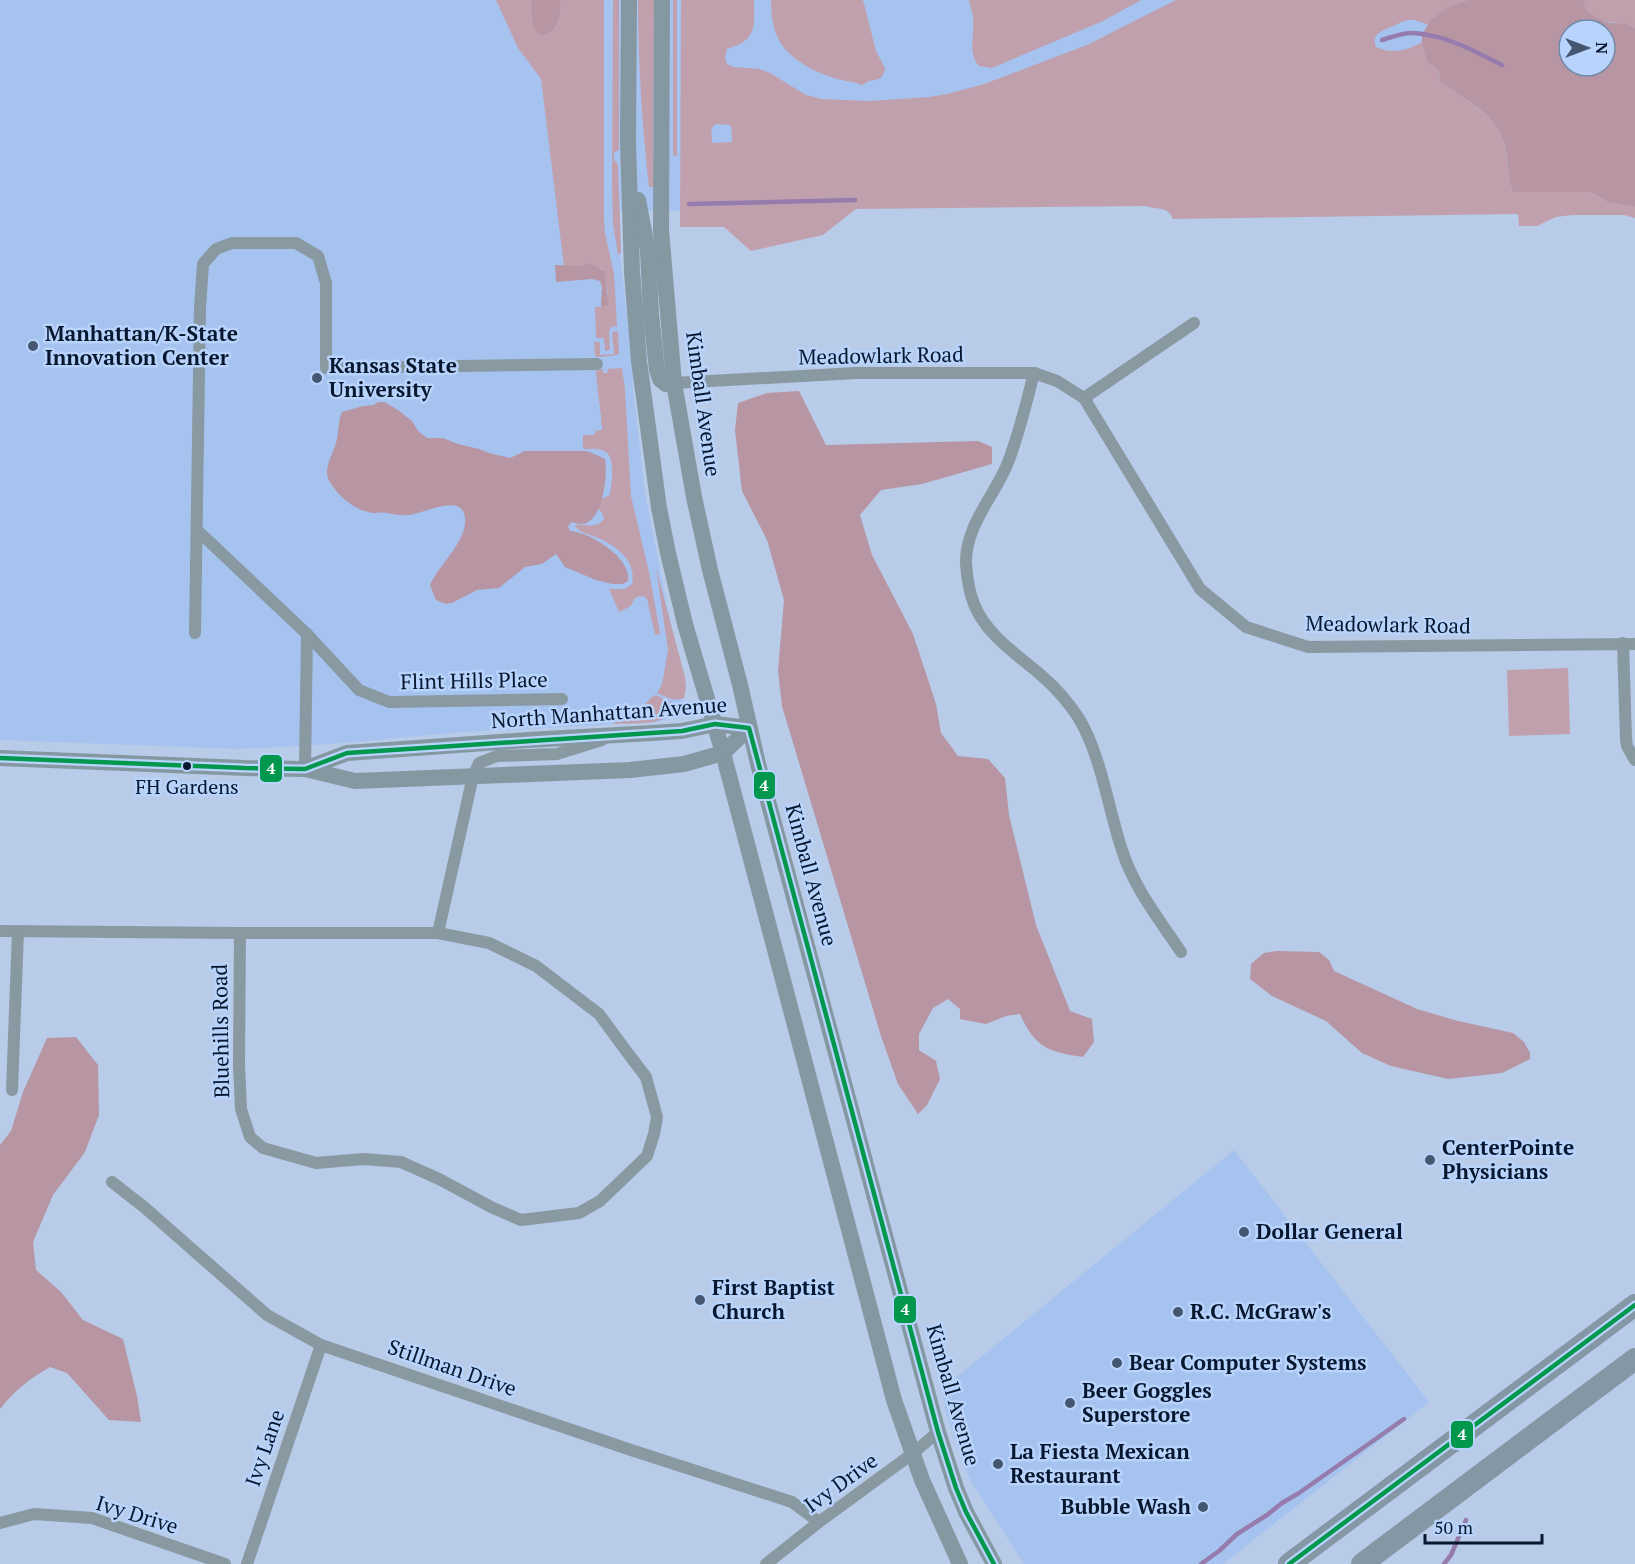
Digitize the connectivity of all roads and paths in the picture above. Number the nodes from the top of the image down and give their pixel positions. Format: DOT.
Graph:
graph roads {
  1 [pos="629,0"];
  2 [pos="662,0"];
  3 [pos="628,142"];
  4 [pos="1194,323"];
  5 [pos="597,364"];
  6 [pos="1034,374"];
  7 [pos="674,383"];
  8 [pos="1084,398"];
  9 [pos="197,530"];
  10 [pos="195,633"];
  11 [pos="307,634"];
  12 [pos="1629,644"];
  13 [pos="562,699"];
  14 [pos="715,724"];
  15 [pos="749,728"];
  16 [pos="619,735"];
  17 [pos="723,753"];
  18 [pos="0,758"];
  19 [pos="1635,760"];
  20 [pos="305,769"];
  21 [pos="473,776"];
  22 [pos="0,931"];
  23 [pos="18,931"];
  24 [pos="240,933"];
  25 [pos="438,933"];
  26 [pos="1181,952"];
  27 [pos="12,1090"];
  28 [pos="112,1182"];
  29 [pos="1635,1305"];
  30 [pos="321,1345"];
  31 [pos="1635,1359"];
  32 [pos="938,1432"];
  33 [pos="912,1454"];
  34 [pos="819,1522"];
  35 [pos="0,1523"];
  36 [pos="225,1564"];
  37 [pos="247,1564"];
  38 [pos="766,1564"];
  39 [pos="960,1564"];
  40 [pos="994,1564"];
  41 [pos="1289,1564"];
  42 [pos="1362,1564"];
  1 -- 3 [label="main road"];
  2 -- 7 [label="main road, Kimball Avenue"];
  3 -- 7 [label="main road"];
  3 -- 14 [label="main road"];
  4 -- 8 [label="street"];
  5 -- 9 [label="street"];
  6 -- 7 [label="street, Meadowlark Road"];
  6 -- 8 [label="street, Meadowlark Road"];
  6 -- 26 [label="street"];
  7 -- 15 [label="main road, Kimball Avenue"];
  8 -- 12 [label="street, Meadowlark Road"];
  9 -- 10 [label="street"];
  9 -- 11 [label="street, Flint Hills Place"];
  11 -- 13 [label="street, Flint Hills Place"];
  11 -- 20 [label="street"];
  12 -- 19 [label="street"];
  14 -- 15 [label="main road, North Manhattan Avenue"];
  14 -- 16 [label="main road, North Manhattan Avenue"];
  14 -- 17 [label="main road"];
  15 -- 17 [label="main road, North Manhattan Avenue"];
  15 -- 32 [label="main road, Kimball Avenue"];
  16 -- 20 [label="main road, North Manhattan Avenue"];
  16 -- 21 [label="street"];
  17 -- 21 [label="main road, North Manhattan Avenue"];
  17 -- 33 [label="main road"];
  18 -- 20 [label="main road, North Manhattan Avenue"];
  20 -- 21 [label="main road, North Manhattan Avenue"];
  21 -- 25 [label="street"];
  22 -- 23 [label="street, Bluehills Road"];
  23 -- 24 [label="street, Bluehills Road"];
  23 -- 27 [label="street"];
  24 -- 25 [label="street, Bluehills Road"];
  24 -- 25 [label="street, Bluehills Road"];
  28 -- 30 [label="street, Stillman Drive"];
  29 -- 41 [label="highway"];
  30 -- 34 [label="street, Stillman Drive"];
  30 -- 37 [label="street, Ivy Lane"];
  31 -- 42 [label="highway"];
  32 -- 33 [label="street, Ivy Drive"];
  32 -- 40 [label="main road, Kimball Avenue"];
  33 -- 34 [label="street, Ivy Drive"];
  33 -- 39 [label="main road"];
  34 -- 38 [label="street, Ivy Drive"];
  35 -- 36 [label="street, Ivy Drive"];
}
